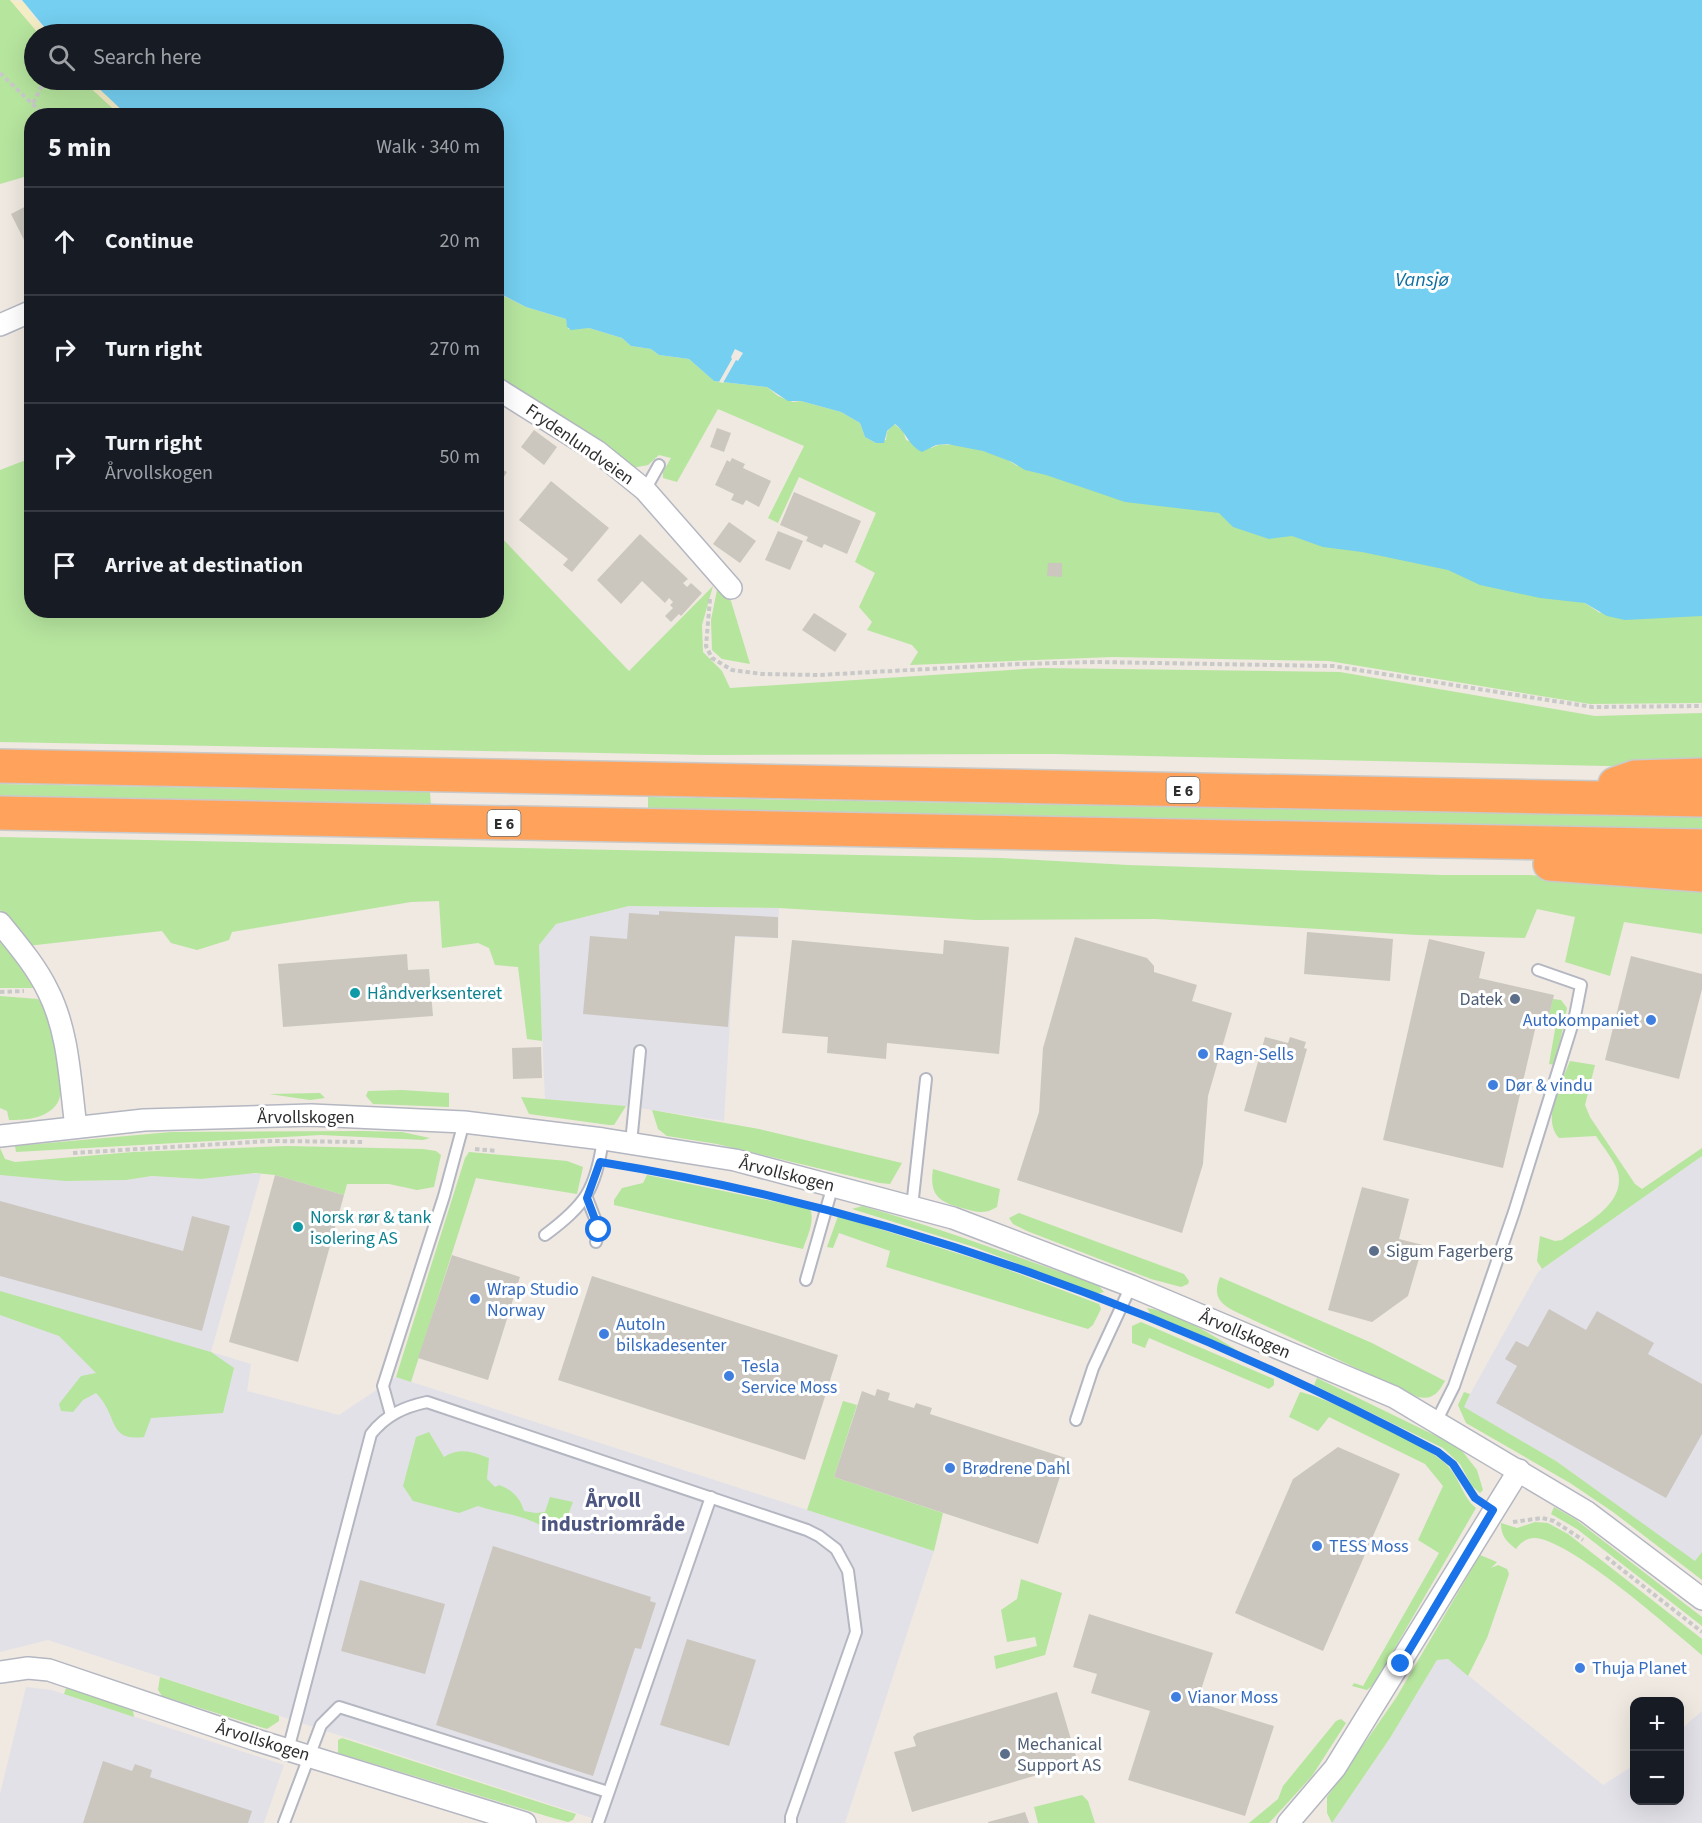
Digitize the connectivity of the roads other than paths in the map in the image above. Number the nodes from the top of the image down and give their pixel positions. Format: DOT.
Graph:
graph roads {
  1 [pos="24,314"];
  2 [pos="0,325"];
  3 [pos="504,393"];
  4 [pos="659,465"];
  5 [pos="645,490"];
  6 [pos="724,580"];
  7 [pos="0,766"];
  8 [pos="1702,776"];
  9 [pos="1579,798"];
  10 [pos="1702,801"];
  11 [pos="0,813"];
  12 [pos="1486,842"];
  13 [pos="1702,846"];
  14 [pos="1702,875"];
  15 [pos="0,922"];
  16 [pos="1538,970"];
  17 [pos="640,1051"];
  18 [pos="926,1079"];
  19 [pos="464,1122"];
  20 [pos="76,1127"];
  21 [pos="0,1136"];
  22 [pos="603,1139"];
  23 [pos="631,1143"];
  24 [pos="833,1185"];
  25 [pos="587,1198"];
  26 [pos="912,1207"];
  27 [pos="544,1235"];
  28 [pos="596,1242"];
  29 [pos="806,1280"];
  30 [pos="1131,1286"];
  31 [pos="392,1415"];
  32 [pos="1076,1420"];
  33 [pos="1437,1420"];
  34 [pos="1519,1470"];
  35 [pos="711,1497"];
  36 [pos="1702,1599"];
  37 [pos="0,1672"];
  38 [pos="288,1749"];
  39 [pos="311,1756"];
  40 [pos="608,1792"];
  41 [pos="284,1823"];
  42 [pos="525,1823"];
  43 [pos="598,1823"];
  44 [pos="791,1823"];
  45 [pos="1288,1823"];
  1 -- 2 [label="street"];
  3 -- 5 [label="street, Frydenlundveien"];
  4 -- 5 [label="lane"];
  5 -- 6 [label="street, Frydenlundveien"];
  7 -- 9 [label="highway, E 6"];
  8 -- 9 [label="highway, E 6"];
  9 -- 10 [label="highway, E 6"];
  11 -- 12 [label="highway, E 6"];
  12 -- 13 [label="highway, E 6"];
  12 -- 14 [label="highway, E 6"];
  15 -- 20 [label="street"];
  16 -- 33 [label="lane"];
  17 -- 23 [label="lane"];
  18 -- 26 [label="lane"];
  19 -- 20 [label="street, Årvollskogen"];
  19 -- 22 [label="street, Årvollskogen"];
  19 -- 31 [label="lane"];
  20 -- 21 [label="street, Årvollskogen"];
  22 -- 23 [label="street, Årvollskogen"];
  22 -- 25 [label="lane"];
  23 -- 24 [label="street, Årvollskogen"];
  24 -- 26 [label="street, Årvollskogen"];
  24 -- 29 [label="lane"];
  25 -- 27 [label="lane"];
  25 -- 28 [label="lane"];
  26 -- 30 [label="street, Årvollskogen"];
  30 -- 32 [label="lane"];
  30 -- 33 [label="street, Årvollskogen"];
  31 -- 35 [label="lane"];
  31 -- 38 [label="lane"];
  33 -- 34 [label="street, Årvollskogen"];
  34 -- 36 [label="street, Årvollskogen"];
  34 -- 45 [label="street"];
  35 -- 40 [label="lane"];
  35 -- 44 [label="lane"];
  37 -- 38 [label="street, Årvollskogen"];
  38 -- 39 [label="street, Årvollskogen"];
  39 -- 40 [label="lane"];
  39 -- 41 [label="lane"];
  39 -- 42 [label="street, Årvollskogen"];
  40 -- 43 [label="lane"];
}
